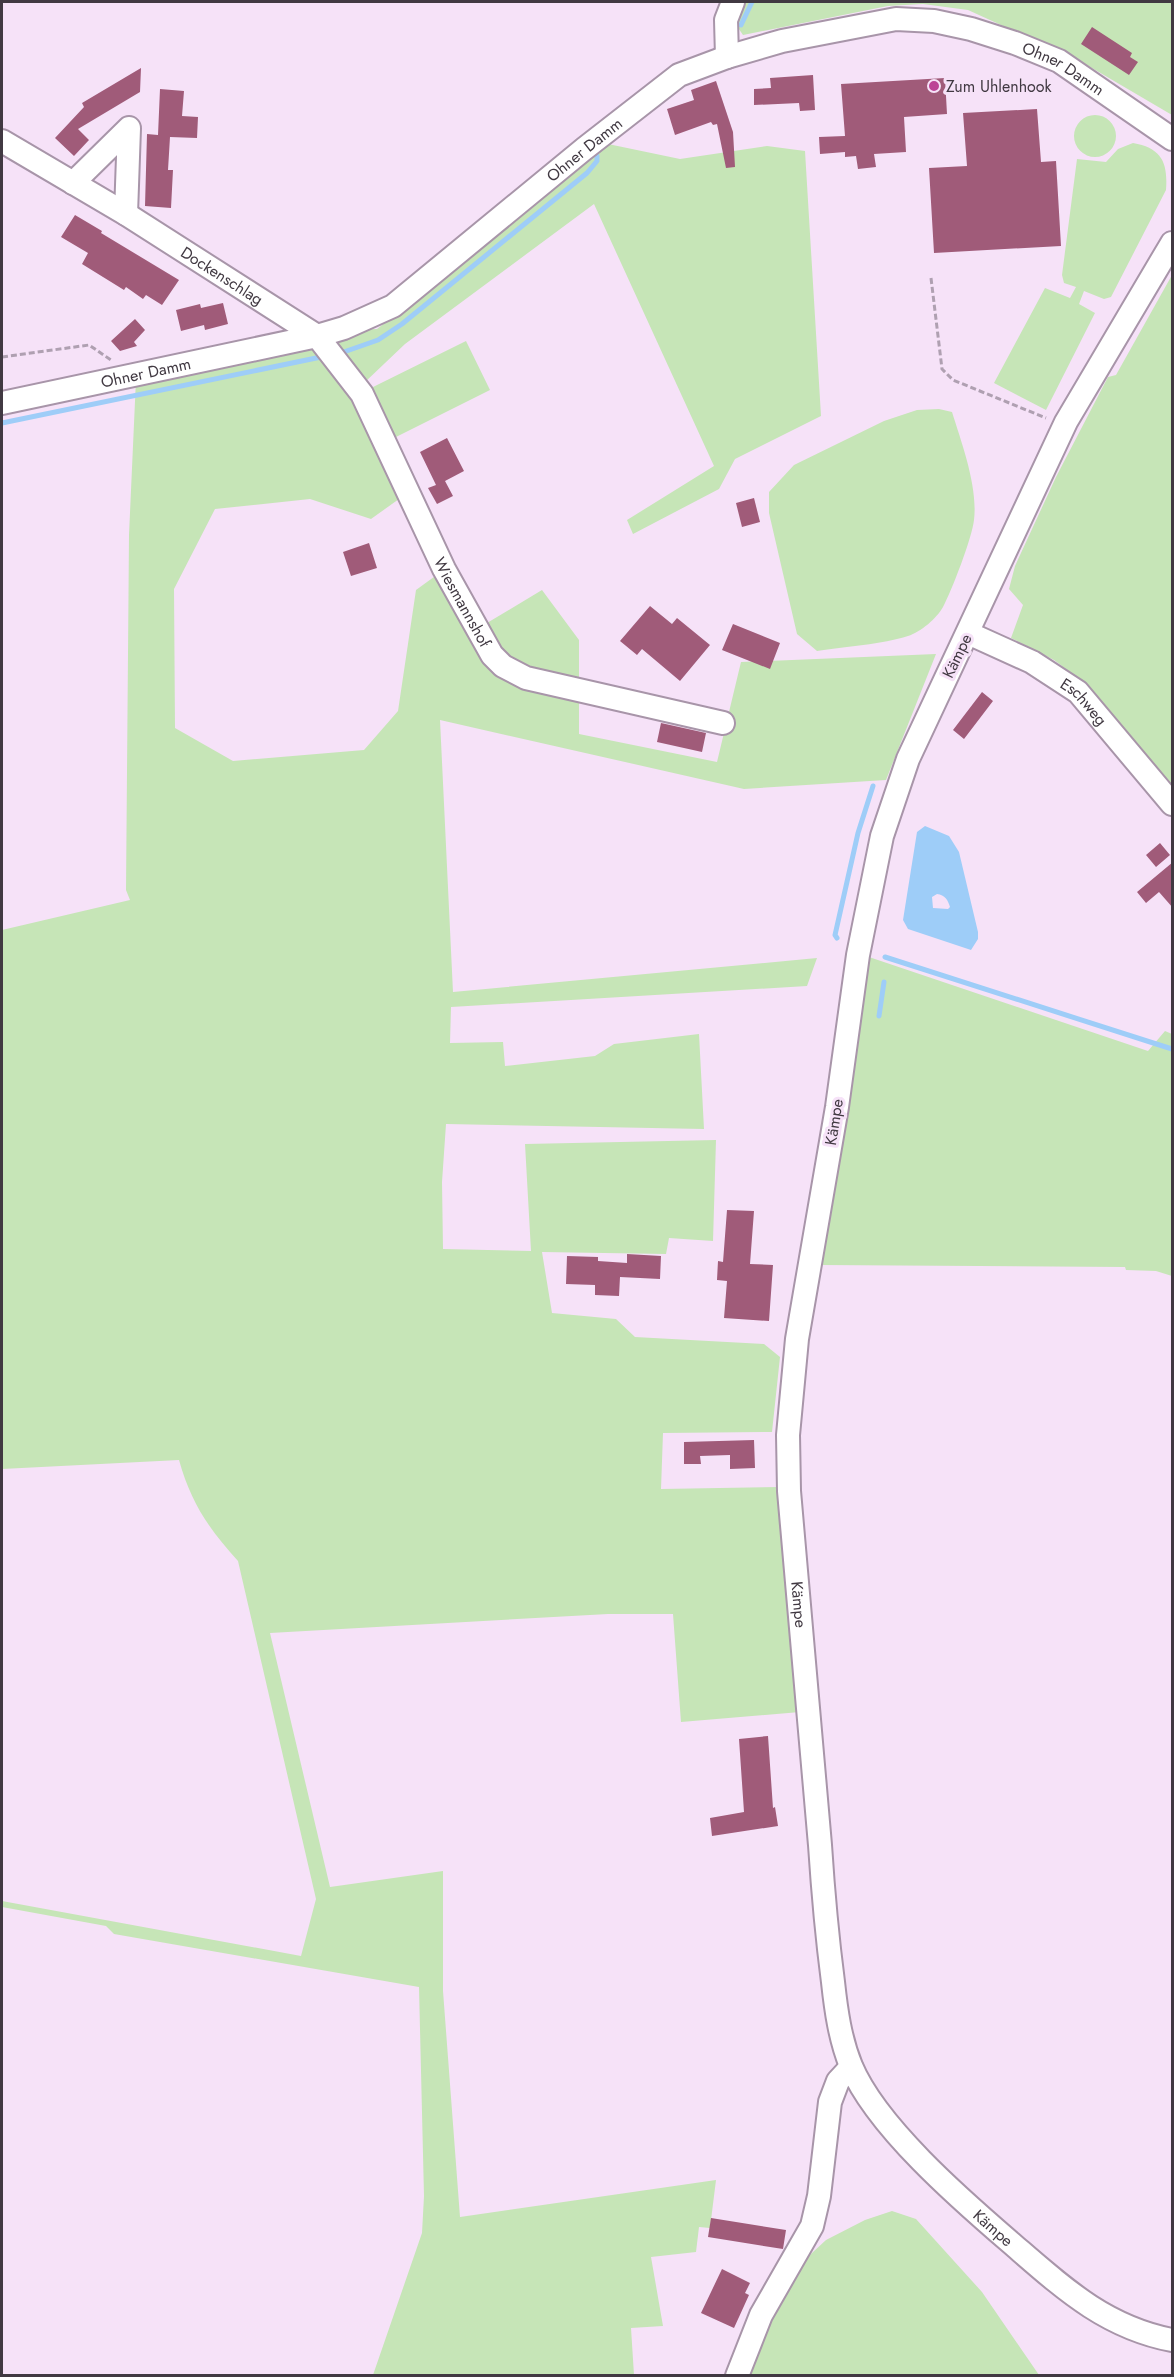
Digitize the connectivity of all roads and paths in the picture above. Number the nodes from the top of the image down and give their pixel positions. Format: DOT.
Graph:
graph roads {
  1 [pos="733,2"];
  2 [pos="727,57"];
  3 [pos="1173,139"];
  4 [pos="2,141"];
  5 [pos="73,183"];
  6 [pos="126,214"];
  7 [pos="1173,243"];
  8 [pos="931,279"];
  9 [pos="317,336"];
  10 [pos="2,357"];
  11 [pos="119,362"];
  12 [pos="2,403"];
  13 [pos="1064,427"];
  14 [pos="968,633"];
  15 [pos="723,723"];
  16 [pos="1173,804"];
  17 [pos="851,2067"];
  18 [pos="1173,2340"];
  19 [pos="737,2376"];
  1 -- 2 [label="street"];
  2 -- 3 [label="street, Ohner Damm"];
  2 -- 9 [label="street, Ohner Damm"];
  4 -- 5 [label="street, Dockenschlag"];
  5 -- 6 [label="street, Dockenschlag"];
  5 -- 6 [label="street"];
  6 -- 9 [label="street, Dockenschlag"];
  7 -- 13 [label="street, Kämpe"];
  8 -- 13 [label="path"];
  9 -- 12 [label="street, Ohner Damm"];
  9 -- 15 [label="street, Wiesmannshof"];
  10 -- 11 [label="path"];
  13 -- 14 [label="street, Kämpe"];
  14 -- 16 [label="street, Eschweg"];
  14 -- 17 [label="street, Kämpe"];
  17 -- 18 [label="street, Kämpe"];
  17 -- 19 [label="street"];
}
